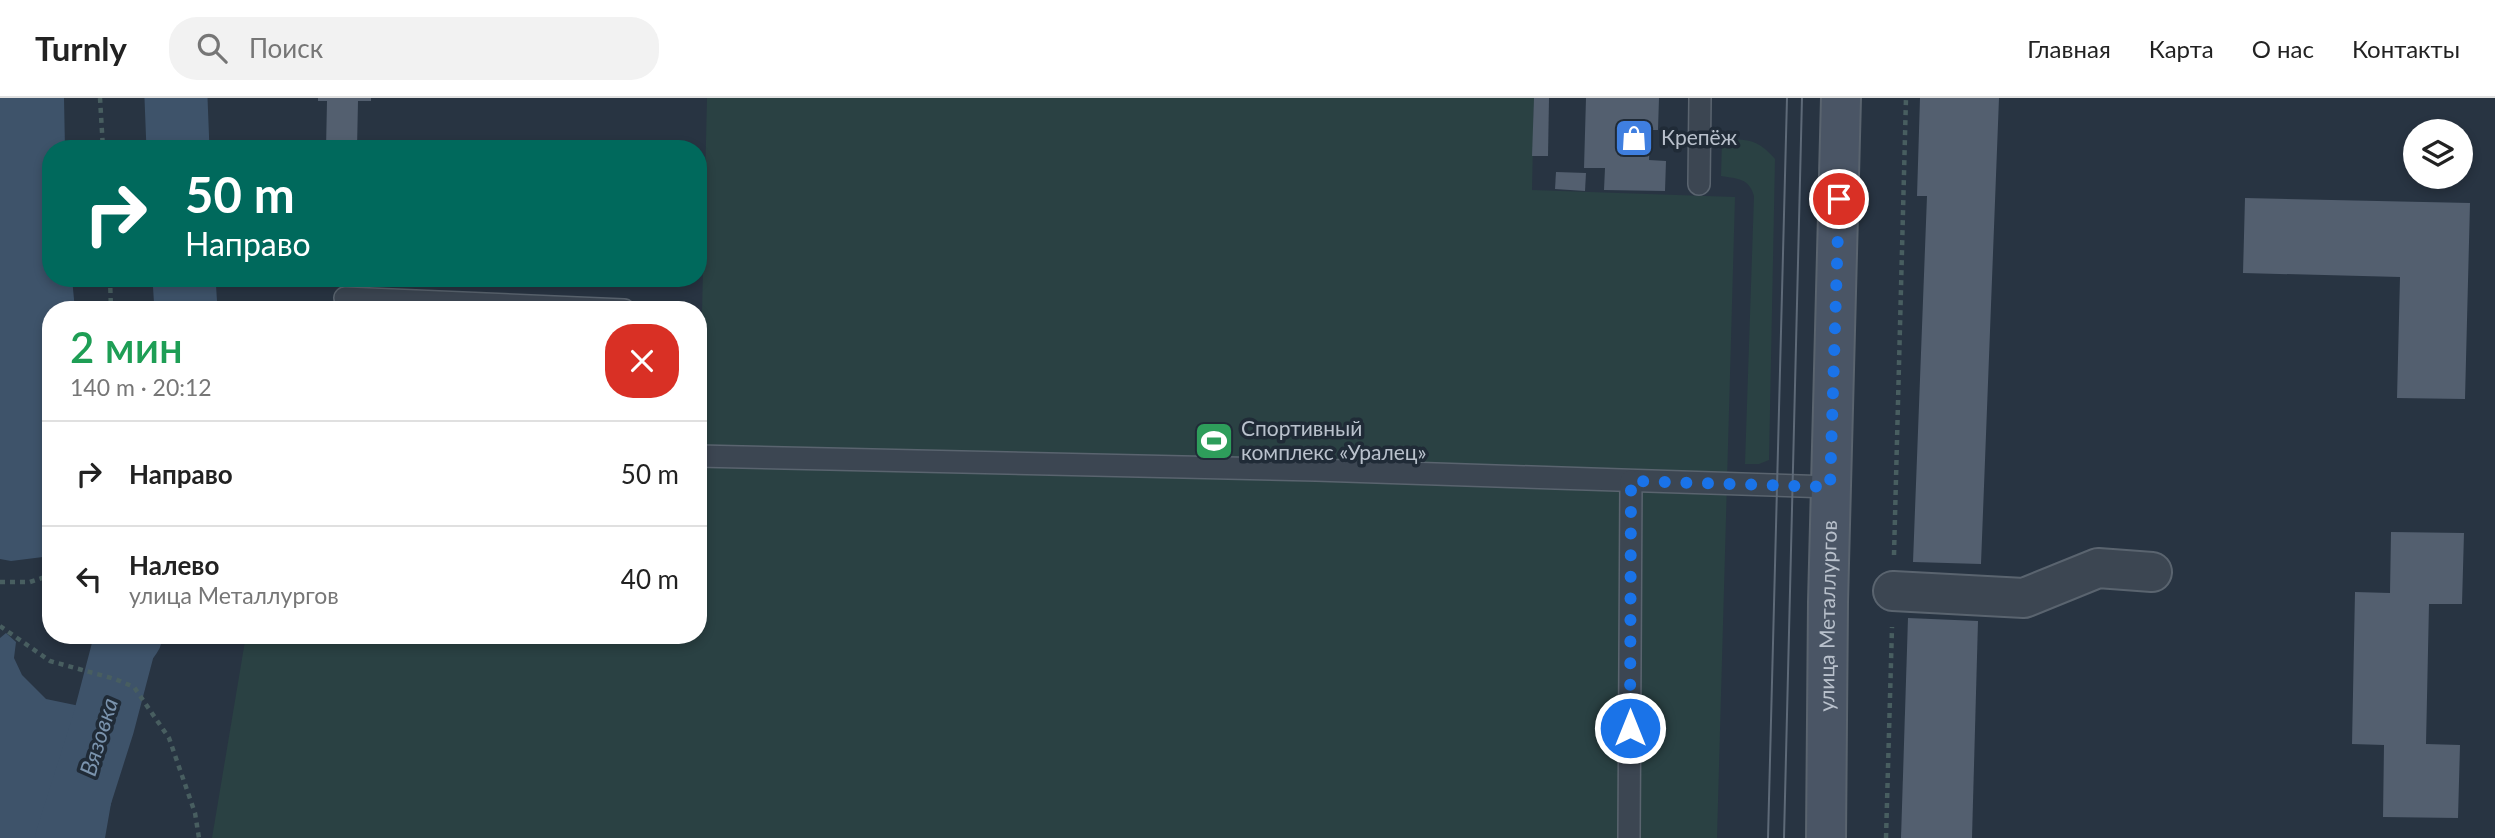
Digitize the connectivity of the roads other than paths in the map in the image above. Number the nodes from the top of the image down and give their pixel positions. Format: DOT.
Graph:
graph roads {
  1 [pos="1700,98"];
  2 [pos="1841,98"];
  3 [pos="1699,184"];
  4 [pos="345,298"];
  5 [pos="415,301"];
  6 [pos="707,456"];
  7 [pos="1631,481"];
  8 [pos="1830,487"];
  9 [pos="2152,572"];
  10 [pos="1893,592"];
  11 [pos="1629,838"];
  12 [pos="1826,838"];
  1 -- 3 [label="lane"];
  2 -- 8 [label="main road, улица Металлургов"];
  4 -- 5 [label="lane"];
  6 -- 7 [label="lane"];
  7 -- 8 [label="lane"];
  7 -- 11 [label="lane"];
  8 -- 12 [label="main road, улица Металлургов"];
  9 -- 10 [label="street"];
}
